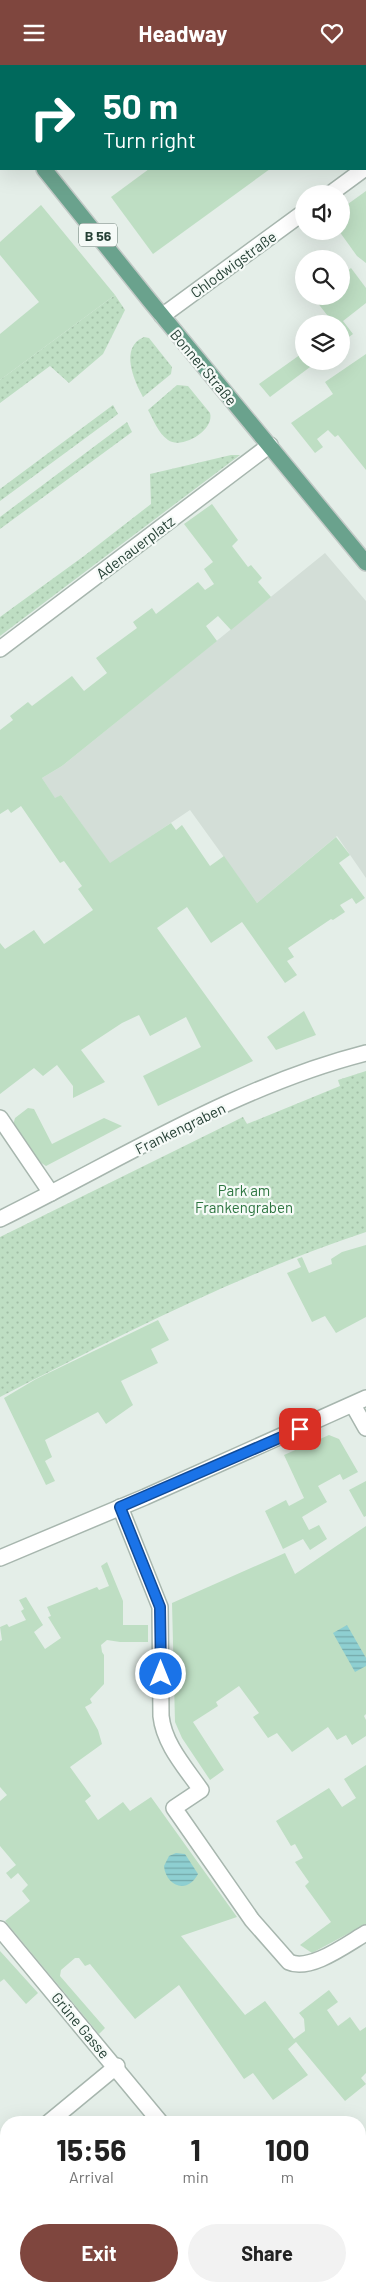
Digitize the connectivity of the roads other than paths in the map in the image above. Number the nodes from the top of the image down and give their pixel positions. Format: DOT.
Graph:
graph roads {
  1 [pos="45,170"];
  2 [pos="362,170"];
  3 [pos="342,185"];
  4 [pos="295,220"];
  5 [pos="162,316"];
  6 [pos="270,445"];
  7 [pos="366,562"];
  8 [pos="0,649"];
  9 [pos="366,1053"];
  10 [pos="0,1117"];
  11 [pos="51,1193"];
  12 [pos="0,1219"];
  13 [pos="359,1402"];
  14 [pos="366,1428"];
  15 [pos="120,1507"];
  16 [pos="0,1557"];
  17 [pos="0,1929"];
  18 [pos="366,1933"];
  19 [pos="116,2067"];
  20 [pos="56,2116"];
  21 [pos="155,2116"];
  1 -- 5 [label="main road, Bonner Straße / B 56"];
  2 -- 3 [label="street"];
  4 -- 5 [label="street, Chlodwigstraße"];
  5 -- 6 [label="main road, Bonner Straße / B 56"];
  6 -- 7 [label="main road, Bonner Straße / B 56"];
  6 -- 8 [label="street, Adenauerplatz"];
  9 -- 11 [label="street, Frankengraben"];
  10 -- 11 [label="street"];
  11 -- 12 [label="street, Frankengraben"];
  13 -- 14 [label="street"];
  13 -- 15 [label="street"];
  15 -- 16 [label="street"];
  15 -- 18 [label="street"];
  17 -- 19 [label="street, Grüne Gasse"];
  19 -- 20 [label="street"];
  19 -- 21 [label="street, Grüne Gasse"];
}
